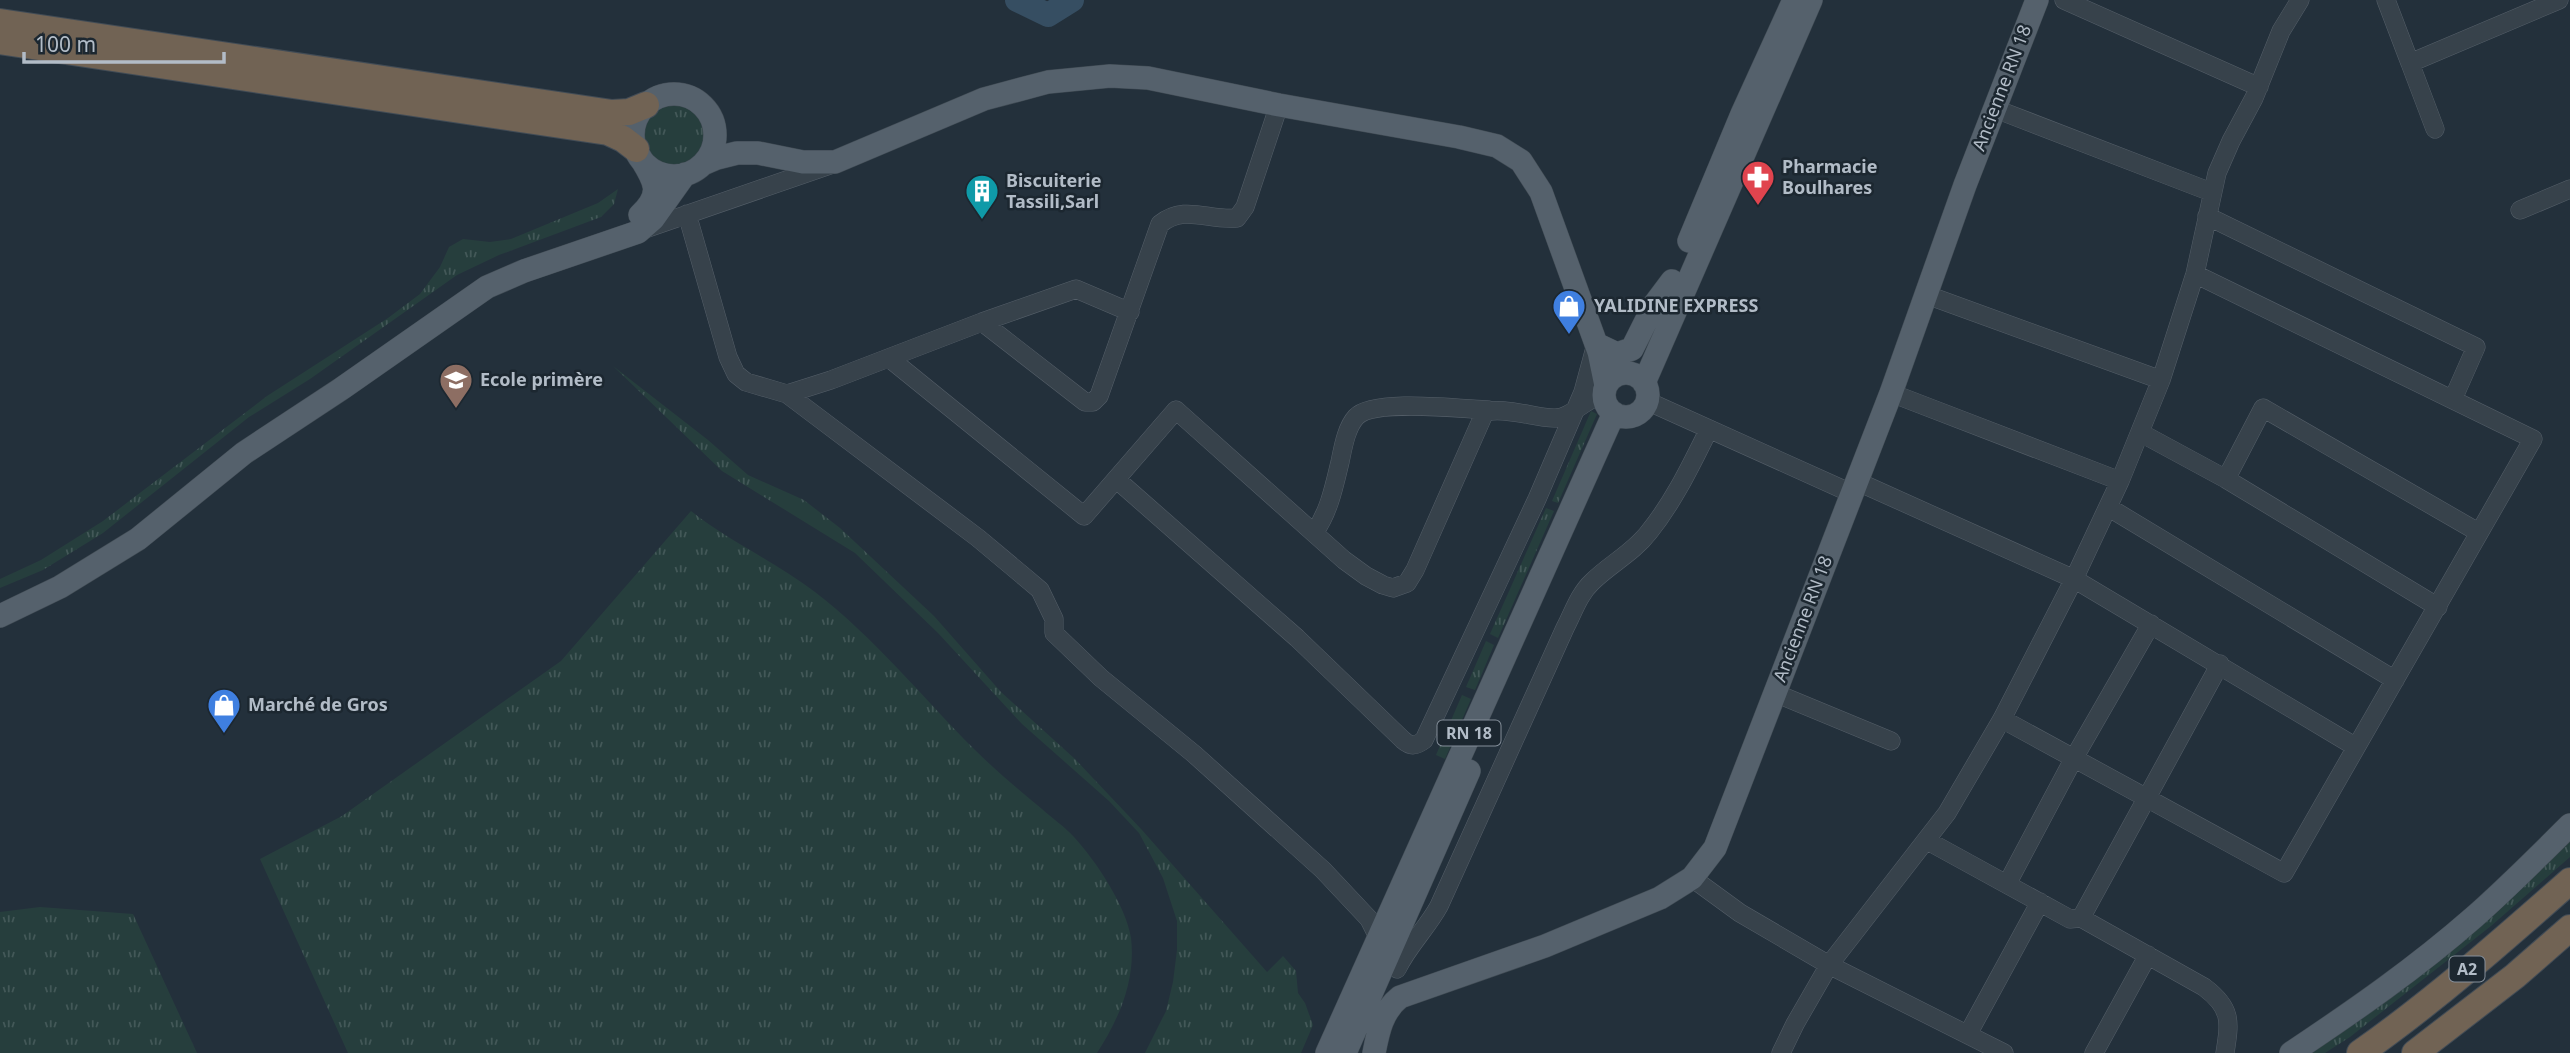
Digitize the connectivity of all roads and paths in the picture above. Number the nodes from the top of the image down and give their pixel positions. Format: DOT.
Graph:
graph roads {
  1 [pos="1794,0"];
  2 [pos="1811,0"];
  3 [pos="2037,0"];
  4 [pos="2064,0"];
  5 [pos="2300,0"];
  6 [pos="2386,0"];
  7 [pos="2559,0"];
  8 [pos="2567,0"];
  9 [pos="2537,4"];
  10 [pos="2570,9"];
  11 [pos="0,22"];
  12 [pos="0,41"];
  13 [pos="2410,63"];
  14 [pos="2259,88"];
  15 [pos="703,104"];
  16 [pos="646,105"];
  17 [pos="1279,105"];
  18 [pos="1993,108"];
  19 [pos="2435,129"];
  20 [pos="638,153"];
  21 [pos="758,153"];
  22 [pos="835,162"];
  23 [pos="694,169"];
  24 [pos="2570,189"];
  25 [pos="2211,192"];
  26 [pos="2520,210"];
  27 [pos="687,214"];
  28 [pos="2207,216"];
  29 [pos="638,232"];
  30 [pos="2195,274"];
  31 [pos="1672,281"];
  32 [pos="1927,295"];
  33 [pos="1130,312"];
  34 [pos="982,322"];
  35 [pos="1597,348"];
  36 [pos="889,358"];
  37 [pos="2161,380"];
  38 [pos="1625,393"];
  39 [pos="1891,393"];
  40 [pos="787,394"];
  41 [pos="2453,399"];
  42 [pos="1576,408"];
  43 [pos="1489,411"];
  44 [pos="1709,429"];
  45 [pos="2141,433"];
  46 [pos="1116,479"];
  47 [pos="2226,479"];
  48 [pos="2120,481"];
  49 [pos="1853,487"];
  50 [pos="2108,507"];
  51 [pos="2478,532"];
  52 [pos="1314,533"];
  53 [pos="2074,579"];
  54 [pos="0,603"];
  55 [pos="2438,607"];
  56 [pos="0,616"];
  57 [pos="2151,624"];
  58 [pos="2220,664"];
  59 [pos="2395,680"];
  60 [pos="1775,693"];
  61 [pos="2002,719"];
  62 [pos="1891,741"];
  63 [pos="2356,747"];
  64 [pos="2074,758"];
  65 [pos="2148,798"];
  66 [pos="2570,825"];
  67 [pos="1926,840"];
  68 [pos="1692,878"];
  69 [pos="2570,881"];
  70 [pos="2007,884"];
  71 [pos="2040,902"];
  72 [pos="1391,906"];
  73 [pos="1362,912"];
  74 [pos="2081,918"];
  75 [pos="2570,928"];
  76 [pos="1387,937"];
  77 [pos="2148,955"];
  78 [pos="1829,965"];
  79 [pos="1397,969"];
  80 [pos="1394,1002"];
  81 [pos="1968,1034"];
  82 [pos="1785,1052"];
  83 [pos="1326,1053"];
  84 [pos="1345,1053"];
  85 [pos="1374,1053"];
  86 [pos="2004,1053"];
  87 [pos="2094,1053"];
  88 [pos="2225,1053"];
  89 [pos="2291,1053"];
  90 [pos="2360,1053"];
  91 [pos="2415,1053"];
  1 -- 31 [label="main road, RN 18"];
  2 -- 38 [label="main road, RN 18"];
  3 -- 18 [label="main road, Ancienne RN 18"];
  4 -- 14 [label="street"];
  5 -- 14 [label="street"];
  6 -- 13 [label="street"];
  7 -- 9 [label="street"];
  8 -- 10 [label="street"];
  9 -- 13 [label="street"];
  11 -- 16 [label="highway"];
  12 -- 20 [label="highway"];
  13 -- 19 [label="street"];
  14 -- 25 [label="street"];
  15 -- 16 [label="main road"];
  15 -- 21 [label="main road"];
  15 -- 23 [label="main road"];
  16 -- 20 [label="main road"];
  17 -- 22 [label="main road"];
  17 -- 33 [label="street"];
  17 -- 35 [label="main road"];
  18 -- 25 [label="street"];
  18 -- 32 [label="main road, Ancienne RN 18"];
  20 -- 23 [label="main road"];
  20 -- 54 [label="main road"];
  21 -- 22 [label="main road"];
  21 -- 23 [label="main road"];
  22 -- 27 [label="street"];
  23 -- 29 [label="main road"];
  24 -- 26 [label="street"];
  25 -- 28 [label="street"];
  27 -- 29 [label="street"];
  27 -- 40 [label="street"];
  28 -- 30 [label="street"];
  28 -- 41 [label="street"];
  29 -- 56 [label="main road"];
  30 -- 37 [label="street"];
  30 -- 41 [label="street"];
  31 -- 35 [label="main road"];
  31 -- 38 [label="main road, RN 18"];
  32 -- 37 [label="street"];
  32 -- 39 [label="main road, Ancienne RN 18"];
  33 -- 34 [label="street"];
  33 -- 34 [label="street"];
  34 -- 36 [label="street"];
  35 -- 38 [label="main road"];
  35 -- 42 [label="street"];
  36 -- 40 [label="street"];
  36 -- 46 [label="street"];
  37 -- 45 [label="street"];
  38 -- 42 [label="street"];
  38 -- 44 [label="street"];
  38 -- 72 [label="main road, RN 18"];
  38 -- 76 [label="main road, RN 18"];
  39 -- 48 [label="street"];
  39 -- 49 [label="main road, Ancienne RN 18"];
  40 -- 73 [label="street"];
  41 -- 51 [label="street"];
  42 -- 43 [label="street"];
  42 -- 46 [label="street"];
  43 -- 52 [label="street"];
  43 -- 52 [label="street"];
  44 -- 49 [label="street"];
  44 -- 79 [label="street"];
  45 -- 47 [label="street"];
  45 -- 48 [label="street"];
  46 -- 52 [label="street"];
  47 -- 51 [label="street"];
  47 -- 55 [label="street"];
  48 -- 50 [label="street"];
  49 -- 53 [label="street"];
  49 -- 60 [label="main road, Ancienne RN 18"];
  50 -- 53 [label="street"];
  50 -- 59 [label="street"];
  51 -- 55 [label="street"];
  53 -- 57 [label="street"];
  53 -- 61 [label="street"];
  55 -- 59 [label="street"];
  57 -- 58 [label="street"];
  57 -- 64 [label="street"];
  58 -- 63 [label="street"];
  58 -- 65 [label="street"];
  59 -- 63 [label="street"];
  60 -- 62 [label="street"];
  60 -- 68 [label="main road, Ancienne RN 18"];
  61 -- 64 [label="street"];
  61 -- 67 [label="street"];
  63 -- 65 [label="street"];
  64 -- 65 [label="street"];
  64 -- 70 [label="street"];
  65 -- 74 [label="street"];
  66 -- 89 [label="main road"];
  67 -- 70 [label="street"];
  67 -- 78 [label="street"];
  68 -- 78 [label="street"];
  68 -- 80 [label="main road, Ancienne RN 18"];
  69 -- 90 [label="highway, A2"];
  70 -- 71 [label="street"];
  71 -- 74 [label="street"];
  71 -- 81 [label="street"];
  72 -- 73 [label="street"];
  72 -- 76 [label="main road, RN 18"];
  73 -- 76 [label="street"];
  74 -- 77 [label="street"];
  75 -- 91 [label="highway, A2"];
  76 -- 79 [label="main road"];
  76 -- 83 [label="main road, RN 18"];
  76 -- 84 [label="main road, RN 18"];
  77 -- 87 [label="street"];
  77 -- 88 [label="street"];
  78 -- 81 [label="street"];
  78 -- 82 [label="street"];
  79 -- 80 [label="main road"];
  80 -- 85 [label="main road"];
  81 -- 86 [label="street"];
}
